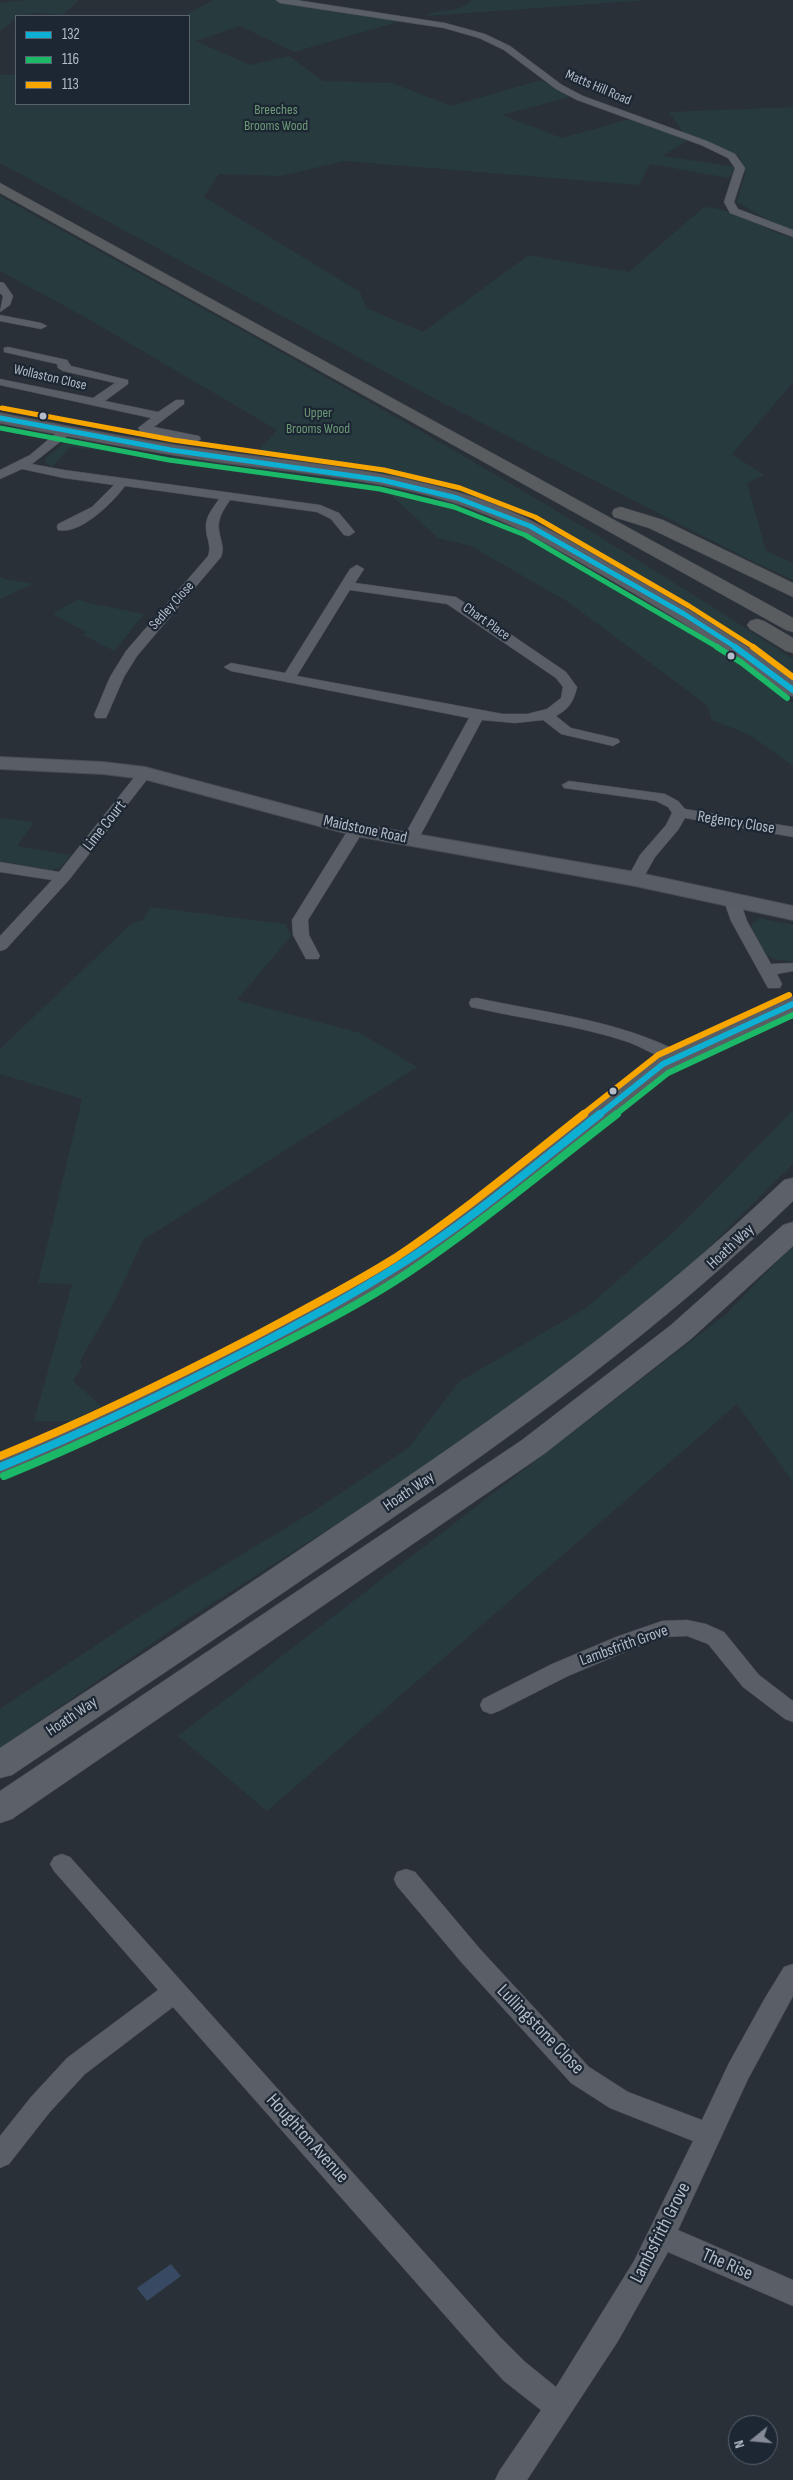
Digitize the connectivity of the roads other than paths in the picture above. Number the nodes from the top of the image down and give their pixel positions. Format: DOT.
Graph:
graph roads {
  1 [pos="280,0"];
  2 [pos="0,174"];
  3 [pos="0,187"];
  4 [pos="793,234"];
  5 [pos="0,285"];
  6 [pos="0,308"];
  7 [pos="0,318"];
  8 [pos="41,326"];
  9 [pos="8,350"];
  10 [pos="0,382"];
  11 [pos="180,402"];
  12 [pos="94,403"];
  13 [pos="160,416"];
  14 [pos="0,418"];
  15 [pos="66,431"];
  16 [pos="195,439"];
  17 [pos="22,465"];
  18 [pos="0,476"];
  19 [pos="122,482"];
  20 [pos="227,496"];
  21 [pos="564,499"];
  22 [pos="621,514"];
  23 [pos="63,527"];
  24 [pos="349,532"];
  25 [pos="357,569"];
  26 [pos="347,586"];
  27 [pos="793,591"];
  28 [pos="793,608"];
  29 [pos="793,626"];
  30 [pos="793,648"];
  31 [pos="232,667"];
  32 [pos="289,678"];
  33 [pos="793,690"];
  34 [pos="545,714"];
  35 [pos="101,716"];
  36 [pos="477,716"];
  37 [pos="613,742"];
  38 [pos="0,763"];
  39 [pos="145,773"];
  40 [pos="569,786"];
  41 [pos="680,813"];
  42 [pos="356,830"];
  43 [pos="793,832"];
  44 [pos="410,840"];
  45 [pos="0,867"];
  46 [pos="63,877"];
  47 [pos="635,879"];
  48 [pos="732,900"];
  49 [pos="793,913"];
  50 [pos="0,946"];
  51 [pos="312,956"];
  52 [pos="790,967"];
  53 [pos="477,1004"];
  54 [pos="793,1004"];
  55 [pos="675,1057"];
  56 [pos="793,1186"];
  57 [pos="793,1231"];
  58 [pos="0,1467"];
  59 [pos="491,1705"];
  60 [pos="793,1714"];
  61 [pos="0,1765"];
  62 [pos="0,1809"];
  63 [pos="62,1864"];
  64 [pos="406,1879"];
  65 [pos="793,1975"];
  66 [pos="175,1991"];
  67 [pos="709,2135"];
  68 [pos="0,2156"];
  69 [pos="661,2236"];
  70 [pos="793,2292"];
  71 [pos="559,2407"];
  72 [pos="510,2480"];
  1 -- 4 [label="street, Matts Hill Road"];
  2 -- 22 [label="highway"];
  3 -- 21 [label="highway"];
  5 -- 6 [label="street"];
  7 -- 8 [label="street"];
  9 -- 12 [label="street, Wollaston Close"];
  10 -- 12 [label="street, Wollaston Close"];
  11 -- 13 [label="street"];
  12 -- 13 [label="street, Wollaston Close"];
  13 -- 16 [label="street"];
  14 -- 15 [label="street"];
  15 -- 17 [label="street"];
  15 -- 33 [label="street"];
  17 -- 18 [label="street"];
  17 -- 19 [label="street"];
  19 -- 20 [label="street"];
  19 -- 23 [label="street"];
  20 -- 24 [label="street"];
  20 -- 35 [label="street, Sedley Close"];
  21 -- 29 [label="highway"];
  21 -- 30 [label="highway"];
  22 -- 27 [label="highway"];
  22 -- 28 [label="highway"];
  25 -- 26 [label="street"];
  26 -- 32 [label="street"];
  26 -- 34 [label="street, Chart Place"];
  31 -- 32 [label="street, Chart Place"];
  32 -- 36 [label="street, Chart Place"];
  34 -- 36 [label="street, Chart Place"];
  34 -- 37 [label="street"];
  36 -- 44 [label="street"];
  38 -- 39 [label="street, Maidstone Road"];
  39 -- 42 [label="street, Maidstone Road"];
  39 -- 46 [label="street, Lime Court"];
  40 -- 41 [label="street, Regency Close"];
  41 -- 43 [label="street, Regency Close"];
  41 -- 47 [label="street, Regency Close"];
  42 -- 44 [label="street, Maidstone Road"];
  42 -- 51 [label="street"];
  44 -- 47 [label="street, Maidstone Road"];
  45 -- 46 [label="street"];
  46 -- 50 [label="street, Lime Court"];
  47 -- 48 [label="street, Maidstone Road"];
  48 -- 49 [label="street, Maidstone Road"];
  48 -- 52 [label="street"];
  53 -- 55 [label="street"];
  54 -- 55 [label="street"];
  55 -- 58 [label="street"];
  56 -- 61 [label="main road, Hoath Way"];
  57 -- 62 [label="main road, Hoath Way"];
  59 -- 60 [label="street, Lambsfrith Grove"];
  63 -- 66 [label="street, Houghton Avenue"];
  64 -- 67 [label="street, Lullingstone Close"];
  65 -- 67 [label="street, Lambsfrith Grove"];
  66 -- 68 [label="street"];
  66 -- 71 [label="street, Houghton Avenue"];
  67 -- 69 [label="street, Lambsfrith Grove"];
  69 -- 70 [label="street, The Rise"];
  69 -- 71 [label="street, Lambsfrith Grove"];
  71 -- 72 [label="street, Lambsfrith Grove"];
}
